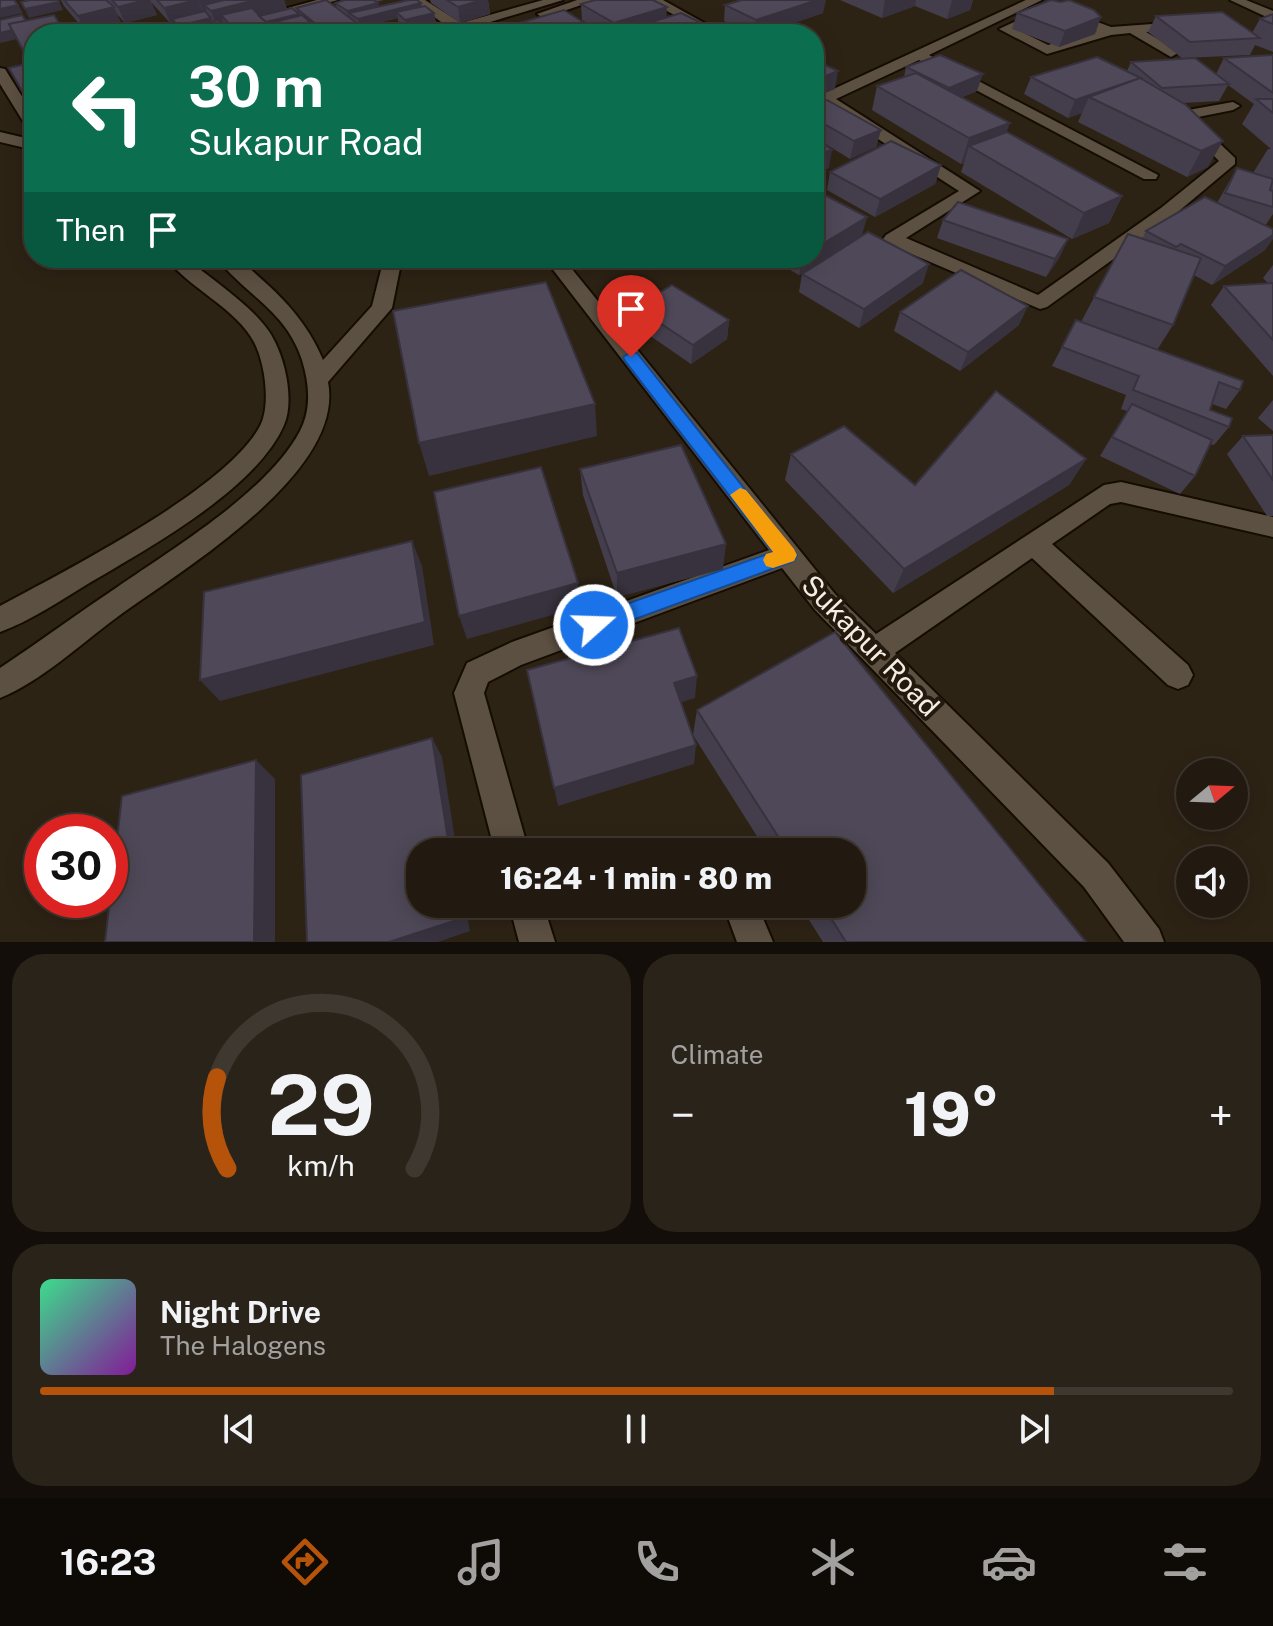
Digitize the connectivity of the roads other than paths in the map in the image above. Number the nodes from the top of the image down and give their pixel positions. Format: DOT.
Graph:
graph roads {
  1 [pos="332,0"];
  2 [pos="417,0"];
  3 [pos="557,0"];
  4 [pos="590,0"];
  5 [pos="654,0"];
  6 [pos="1236,0"];
  7 [pos="1034,1"];
  8 [pos="1041,15"];
  9 [pos="1273,16"];
  10 [pos="238,24"];
  11 [pos="453,24"];
  12 [pos="473,24"];
  13 [pos="508,24"];
  14 [pos="698,24"];
  15 [pos="1199,24"];
  16 [pos="1133,30"];
  17 [pos="1110,31"];
  18 [pos="1171,53"];
  19 [pos="921,56"];
  20 [pos="7,80"];
  21 [pos="824,99"];
  22 [pos="824,103"];
  23 [pos="1233,106"];
  24 [pos="24,110"];
  25 [pos="0,137"];
  26 [pos="24,143"];
  27 [pos="1150,175"];
  28 [pos="186,268"];
  29 [pos="238,268"];
  30 [pos="391,268"];
  31 [pos="561,268"];
  32 [pos="317,380"];
  33 [pos="1273,527"];
  34 [pos="1033,543"];
  35 [pos="787,555"];
  36 [pos="0,620"];
  37 [pos="875,651"];
  38 [pos="1178,675"];
  39 [pos="0,684"];
  40 [pos="508,838"];
  41 [pos="530,918"];
  42 [pos="746,918"];
  43 [pos="537,942"];
  44 [pos="755,942"];
  45 [pos="1146,942"];
  1 -- 10 [label="street"];
  2 -- 11 [label="street"];
  3 -- 12 [label="street"];
  4 -- 13 [label="street"];
  5 -- 14 [label="street"];
  6 -- 9 [label="street"];
  7 -- 17 [label="street"];
  7 -- 19 [label="street"];
  8 -- 17 [label="street"];
  15 -- 16 [label="street"];
  16 -- 17 [label="street"];
  16 -- 18 [label="street"];
  19 -- 21 [label="street"];
  19 -- 27 [label="street"];
  20 -- 24 [label="street"];
  22 -- 23 [label="street"];
  25 -- 26 [label="street"];
  28 -- 36 [label="street"];
  29 -- 32 [label="street"];
  30 -- 32 [label="street"];
  31 -- 35 [label="street, Sukapur Road"];
  32 -- 39 [label="street"];
  33 -- 34 [label="street"];
  34 -- 37 [label="street"];
  34 -- 38 [label="street"];
  35 -- 37 [label="street, Sukapur Road"];
  35 -- 40 [label="street"];
  37 -- 45 [label="street, Sukapur Road"];
  41 -- 43 [label="street"];
  42 -- 44 [label="street"];
}
